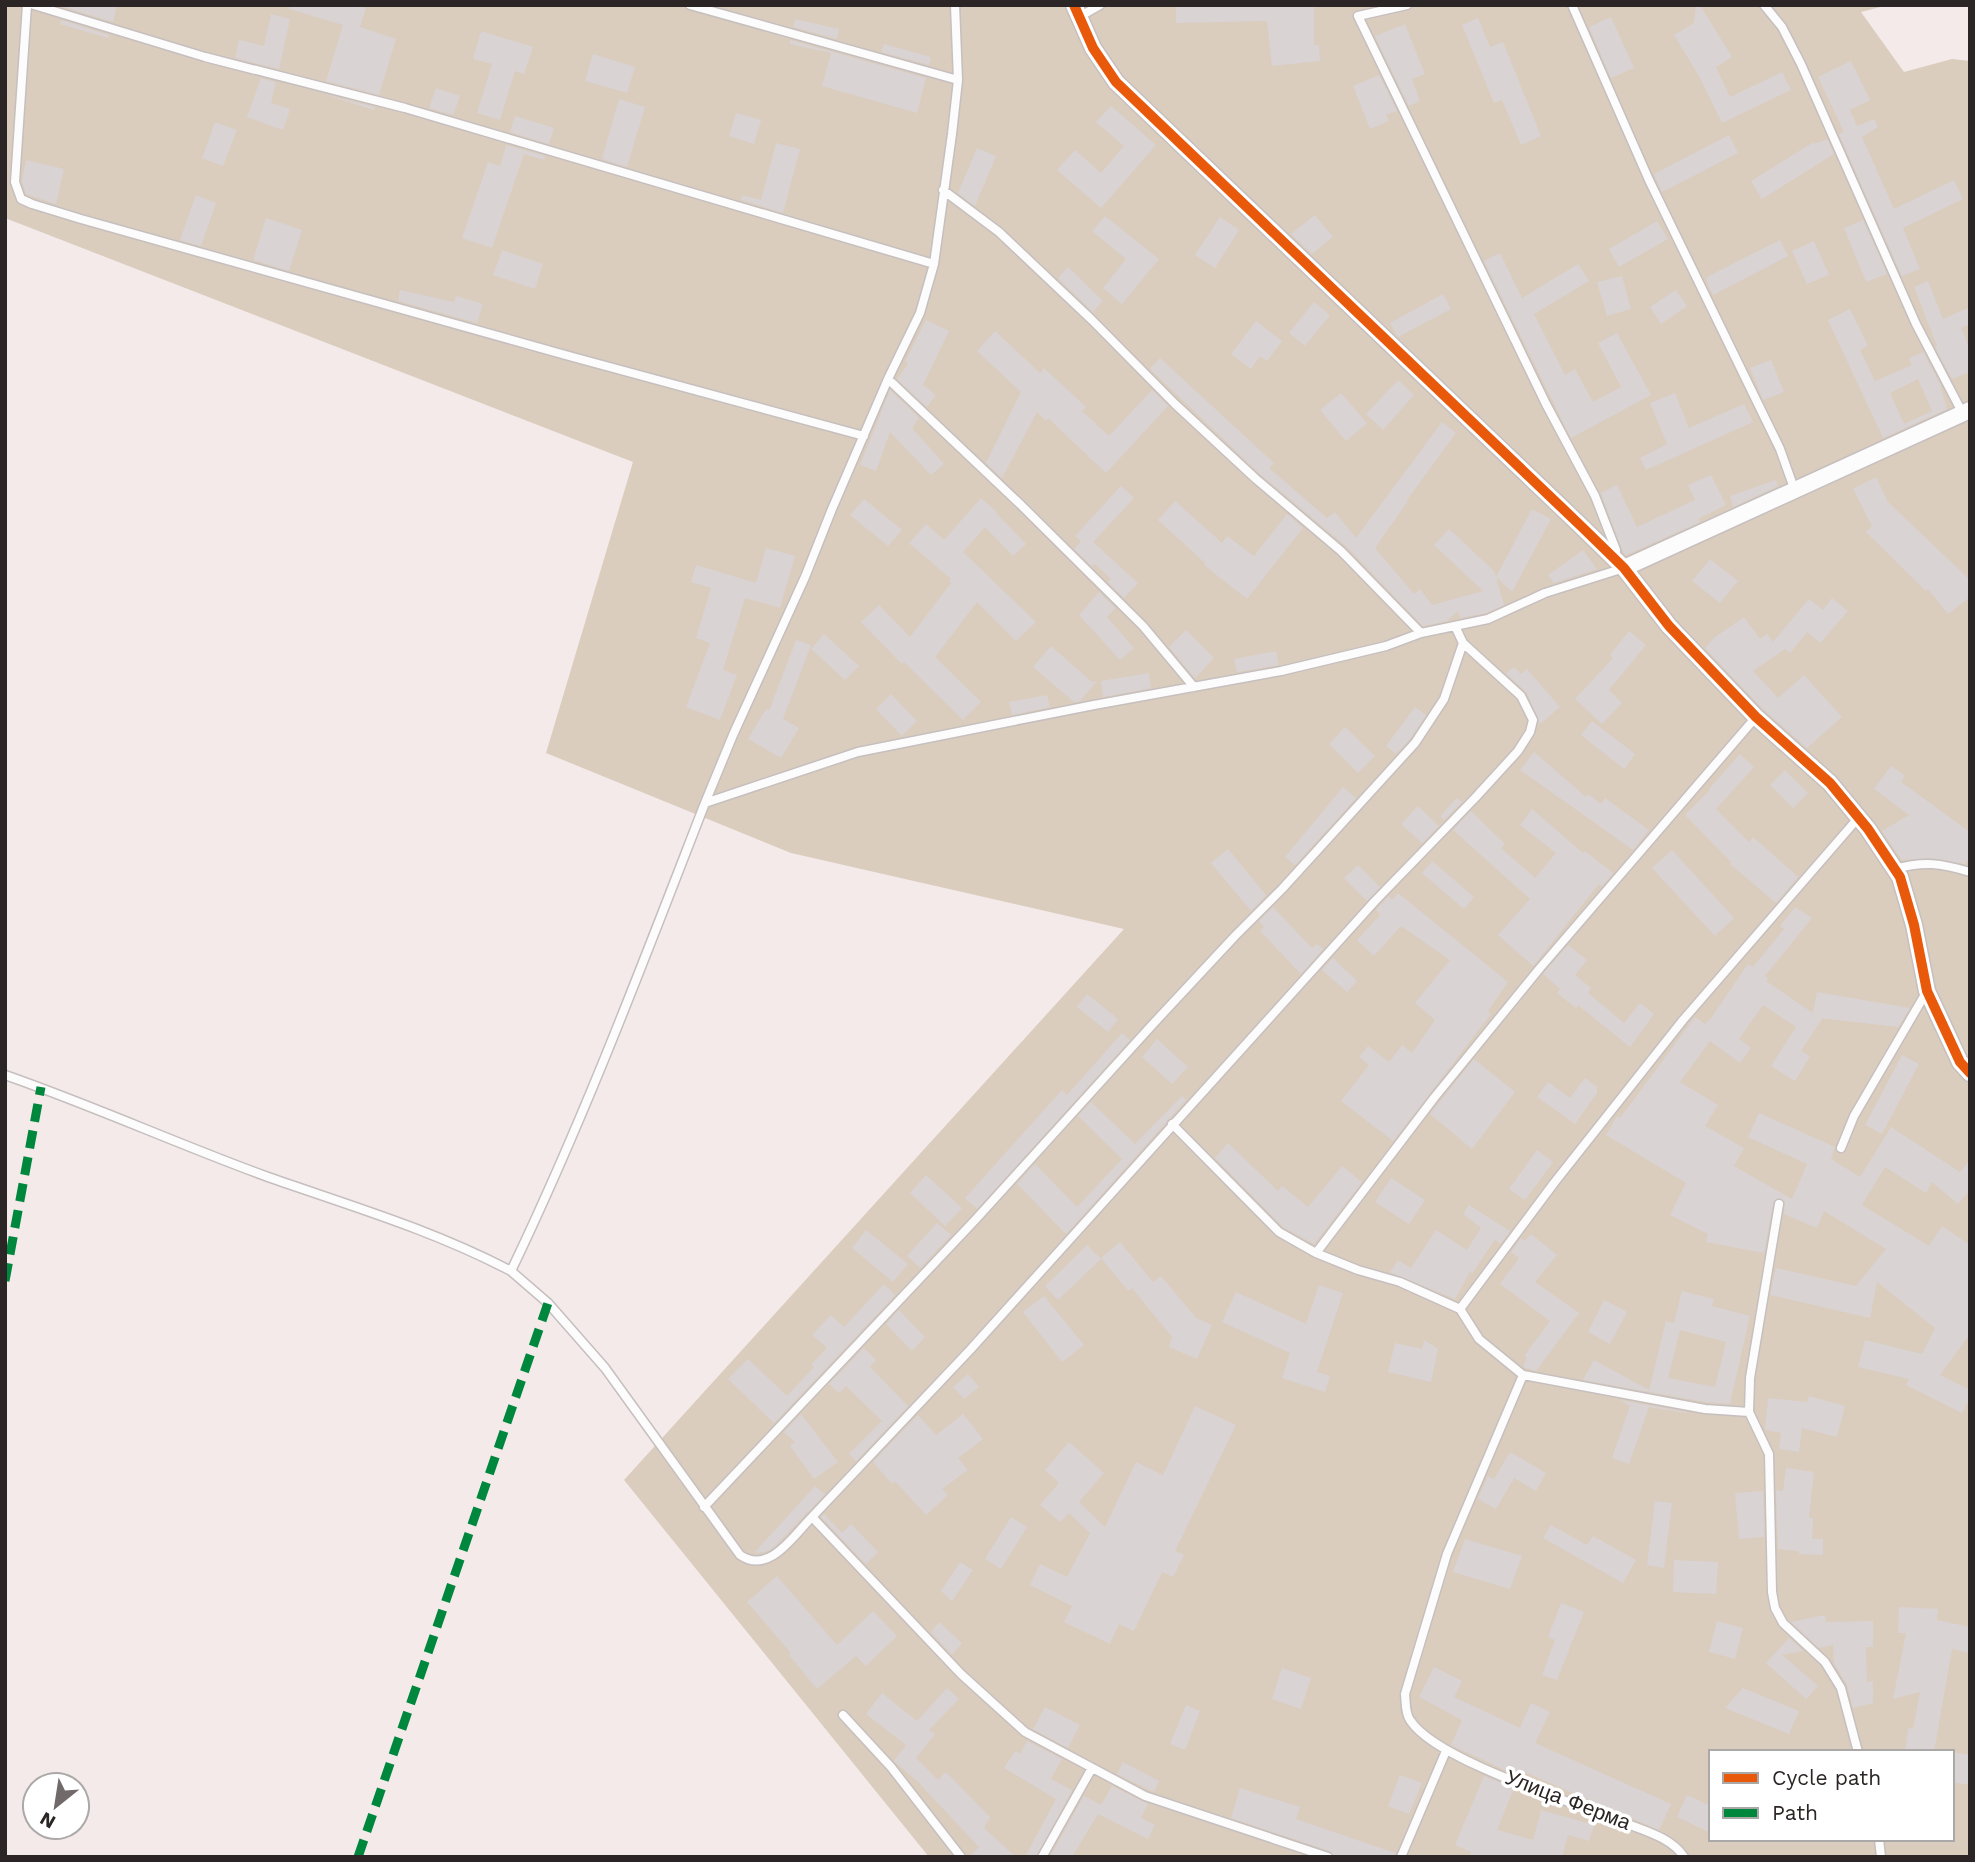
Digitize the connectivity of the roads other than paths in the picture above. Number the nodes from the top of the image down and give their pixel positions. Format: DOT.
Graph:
graph roads {
  1 [pos="27,5"];
  2 [pos="34,5"];
  3 [pos="690,5"];
  4 [pos="955,5"];
  5 [pos="1100,5"];
  6 [pos="1359,5"];
  7 [pos="1408,5"];
  8 [pos="1572,5"];
  9 [pos="1764,5"];
  10 [pos="1077,11"];
  11 [pos="1359,16"];
  12 [pos="958,80"];
  13 [pos="943,190"];
  14 [pos="934,264"];
  15 [pos="888,379"];
  16 [pos="1966,411"];
  17 [pos="864,436"];
  18 [pos="1795,491"];
  19 [pos="1620,564"];
  20 [pos="1454,626"];
  21 [pos="1421,633"];
  22 [pos="1463,643"];
  23 [pos="1194,687"];
  24 [pos="1756,717"];
  25 [pos="705,803"];
  26 [pos="1858,817"];
  27 [pos="1894,869"];
  28 [pos="1970,872"];
  29 [pos="1927,991"];
  30 [pos="1970,1073"];
  31 [pos="5,1075"];
  32 [pos="1172,1124"];
  33 [pos="1841,1148"];
  34 [pos="1779,1204"];
  35 [pos="1316,1253"];
  36 [pos="511,1271"];
  37 [pos="1460,1309"];
  38 [pos="1523,1375"];
  39 [pos="1749,1412"];
  40 [pos="704,1507"];
  41 [pos="812,1517"];
  42 [pos="843,1714"];
  43 [pos="1858,1750"];
  44 [pos="1446,1751"];
  45 [pos="1092,1768"];
  46 [pos="961,1857"];
  47 [pos="1042,1857"];
  48 [pos="1328,1857"];
  49 [pos="1401,1857"];
  50 [pos="1684,1857"];
  1 -- 17 [label="lane"];
  2 -- 14 [label="lane"];
  3 -- 12 [label="lane"];
  4 -- 12 [label="lane"];
  5 -- 10 [label="lane"];
  6 -- 11 [label="lane"];
  7 -- 11 [label="lane"];
  8 -- 18 [label="lane"];
  9 -- 16 [label="lane"];
  10 -- 19 [label="street"];
  11 -- 19 [label="lane"];
  12 -- 13 [label="lane"];
  13 -- 14 [label="lane"];
  13 -- 21 [label="lane"];
  14 -- 15 [label="lane"];
  15 -- 17 [label="lane"];
  15 -- 23 [label="lane"];
  16 -- 18 [label="street"];
  17 -- 25 [label="lane"];
  18 -- 19 [label="street"];
  19 -- 20 [label="lane"];
  19 -- 24 [label="street"];
  20 -- 21 [label="lane"];
  20 -- 22 [label="lane"];
  21 -- 23 [label="lane"];
  22 -- 32 [label="lane"];
  22 -- 40 [label="lane"];
  23 -- 25 [label="lane"];
  24 -- 26 [label="street"];
  24 -- 35 [label="lane"];
  25 -- 36 [label="lane"];
  26 -- 27 [label="street"];
  26 -- 37 [label="lane"];
  27 -- 28 [label="lane"];
  27 -- 29 [label="street"];
  29 -- 30 [label="street"];
  29 -- 33 [label="lane"];
  31 -- 36 [label="lane"];
  32 -- 35 [label="lane"];
  32 -- 41 [label="lane"];
  34 -- 39 [label="lane"];
  35 -- 37 [label="lane"];
  36 -- 40 [label="lane"];
  37 -- 38 [label="lane"];
  38 -- 39 [label="lane"];
  38 -- 44 [label="lane, Улица Ферма"];
  39 -- 43 [label="lane"];
  40 -- 41 [label="lane"];
  41 -- 45 [label="lane"];
  42 -- 46 [label="lane"];
  44 -- 49 [label="lane"];
  44 -- 50 [label="lane, Улица Ферма"];
  45 -- 47 [label="lane"];
  45 -- 48 [label="lane"];
}
